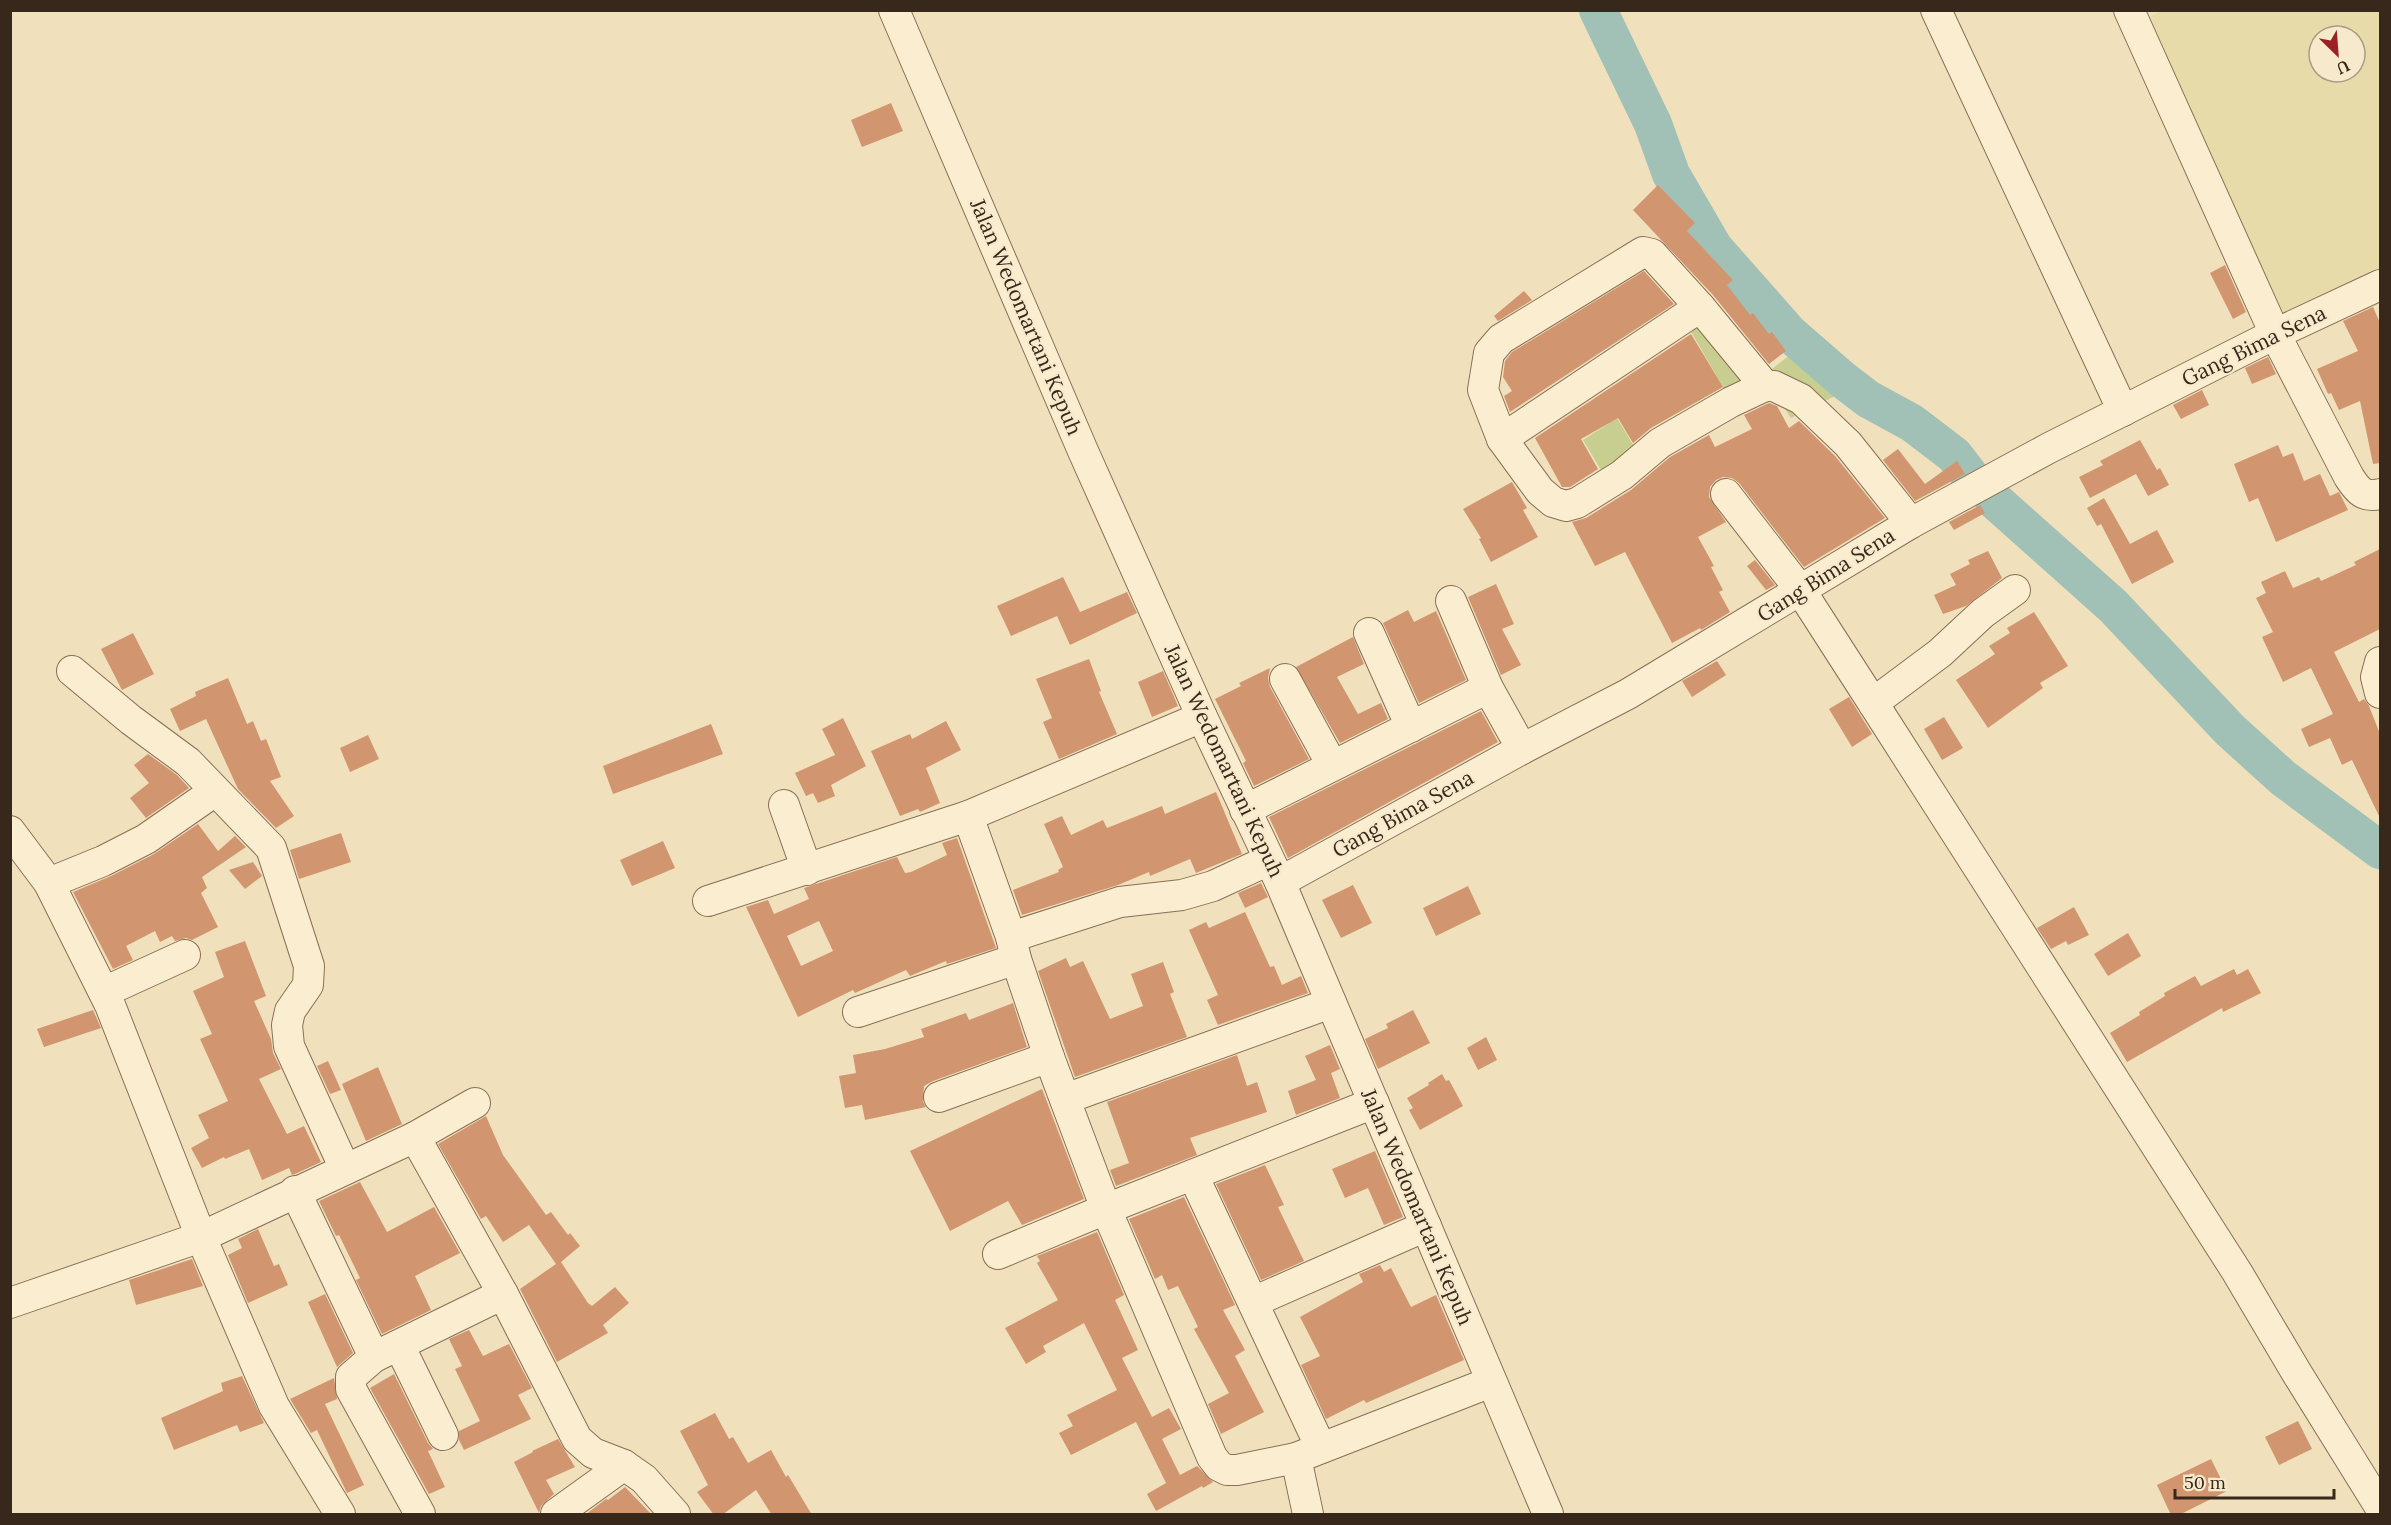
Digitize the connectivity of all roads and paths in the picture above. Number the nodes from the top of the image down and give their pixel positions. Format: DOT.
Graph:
graph roads {
  1 [pos="894,10"];
  2 [pos="1936,10"];
  3 [pos="2129,10"];
  4 [pos="2380,285"];
  5 [pos="1700,307"];
  6 [pos="2275,334"];
  7 [pos="1765,386"];
  8 [pos="2123,411"];
  9 [pos="1502,439"];
  10 [pos="1726,494"];
  11 [pos="2380,494"];
  12 [pos="1911,523"];
  13 [pos="2015,590"];
  14 [pos="1801,591"];
  15 [pos="1451,601"];
  16 [pos="1369,633"];
  17 [pos="2380,662"];
  18 [pos="72,671"];
  19 [pos="1285,679"];
  20 [pos="1488,688"];
  21 [pos="2380,693"];
  22 [pos="1873,703"];
  23 [pos="1202,717"];
  24 [pos="1411,727"];
  25 [pos="1522,749"];
  26 [pos="1332,765"];
  27 [pos="215,791"];
  28 [pos="784,805"];
  29 [pos="1245,810"];
  30 [pos="968,816"];
  31 [pos="10,831"];
  32 [pos="807,870"];
  33 [pos="1275,871"];
  34 [pos="49,883"];
  35 [pos="708,901"];
  36 [pos="1013,948"];
  37 [pos="185,955"];
  38 [pos="104,992"];
  39 [pos="1331,1003"];
  40 [pos="858,1012"];
  41 [pos="1049,1057"];
  42 [pos="939,1096"];
  43 [pos="1065,1099"];
  44 [pos="475,1103"];
  45 [pos="1374,1104"];
  46 [pos="415,1137"];
  47 [pos="345,1169"];
  48 [pos="1193,1175"];
  49 [pos="295,1191"];
  50 [pos="1106,1209"];
  51 [pos="1426,1226"];
  52 [pos="201,1237"];
  53 [pos="998,1254"];
  54 [pos="503,1294"];
  55 [pos="1253,1302"];
  56 [pos="10,1303"];
  57 [pos="387,1351"];
  58 [pos="1491,1382"];
  59 [pos="443,1435"];
  60 [pos="1308,1453"];
  61 [pos="624,1465"];
  62 [pos="2380,1507"];
  63 [pos="340,1515"];
  64 [pos="420,1515"];
  65 [pos="556,1515"];
  66 [pos="675,1515"];
  67 [pos="1308,1515"];
  68 [pos="1548,1515"];
  1 -- 23 [label="street, Jalan Wedomartani Kepuh"];
  2 -- 8 [label="street"];
  3 -- 6 [label="street"];
  4 -- 6 [label="street, Gang Bima Sena"];
  5 -- 7 [label="street"];
  5 -- 9 [label="street"];
  5 -- 9 [label="street"];
  6 -- 8 [label="street, Gang Bima Sena"];
  6 -- 11 [label="street"];
  7 -- 9 [label="street"];
  7 -- 12 [label="street"];
  8 -- 12 [label="street, Gang Bima Sena"];
  10 -- 14 [label="street"];
  12 -- 14 [label="street, Gang Bima Sena"];
  13 -- 22 [label="street"];
  14 -- 22 [label="street"];
  14 -- 25 [label="street, Gang Bima Sena"];
  15 -- 20 [label="street"];
  16 -- 24 [label="street"];
  17 -- 21 [label="street"];
  18 -- 27 [label="street"];
  19 -- 26 [label="street"];
  20 -- 24 [label="street"];
  20 -- 25 [label="street"];
  22 -- 62 [label="street"];
  23 -- 29 [label="street, Jalan Wedomartani Kepuh"];
  23 -- 30 [label="street"];
  24 -- 26 [label="street"];
  25 -- 33 [label="street, Gang Bima Sena"];
  26 -- 29 [label="street"];
  27 -- 34 [label="street"];
  27 -- 47 [label="street"];
  28 -- 32 [label="street"];
  29 -- 33 [label="street, Jalan Wedomartani Kepuh"];
  30 -- 32 [label="street"];
  30 -- 36 [label="street"];
  31 -- 34 [label="street"];
  32 -- 35 [label="street"];
  33 -- 36 [label="street, Gang Bima Sena"];
  33 -- 39 [label="street, Jalan Wedomartani Kepuh"];
  34 -- 38 [label="street"];
  36 -- 40 [label="street, Gang Bima Sena"];
  36 -- 41 [label="street"];
  37 -- 38 [label="street"];
  38 -- 52 [label="street"];
  39 -- 43 [label="street"];
  39 -- 45 [label="street, Jalan Wedomartani Kepuh"];
  41 -- 42 [label="street"];
  41 -- 43 [label="street"];
  43 -- 50 [label="street"];
  44 -- 46 [label="street"];
  45 -- 48 [label="street"];
  45 -- 51 [label="street, Jalan Wedomartani Kepuh"];
  46 -- 47 [label="street"];
  46 -- 54 [label="street"];
  47 -- 49 [label="street"];
  48 -- 50 [label="street"];
  48 -- 55 [label="street"];
  49 -- 52 [label="street"];
  49 -- 57 [label="street"];
  50 -- 53 [label="street"];
  50 -- 60 [label="street"];
  51 -- 55 [label="street"];
  51 -- 58 [label="street, Jalan Wedomartani Kepuh"];
  52 -- 56 [label="street"];
  52 -- 63 [label="street"];
  54 -- 57 [label="street"];
  54 -- 61 [label="street"];
  55 -- 60 [label="street"];
  57 -- 59 [label="street"];
  57 -- 64 [label="street"];
  58 -- 60 [label="street"];
  58 -- 68 [label="street, Jalan Wedomartani Kepuh"];
  60 -- 67 [label="street"];
  61 -- 65 [label="street"];
  61 -- 66 [label="street"];
}
